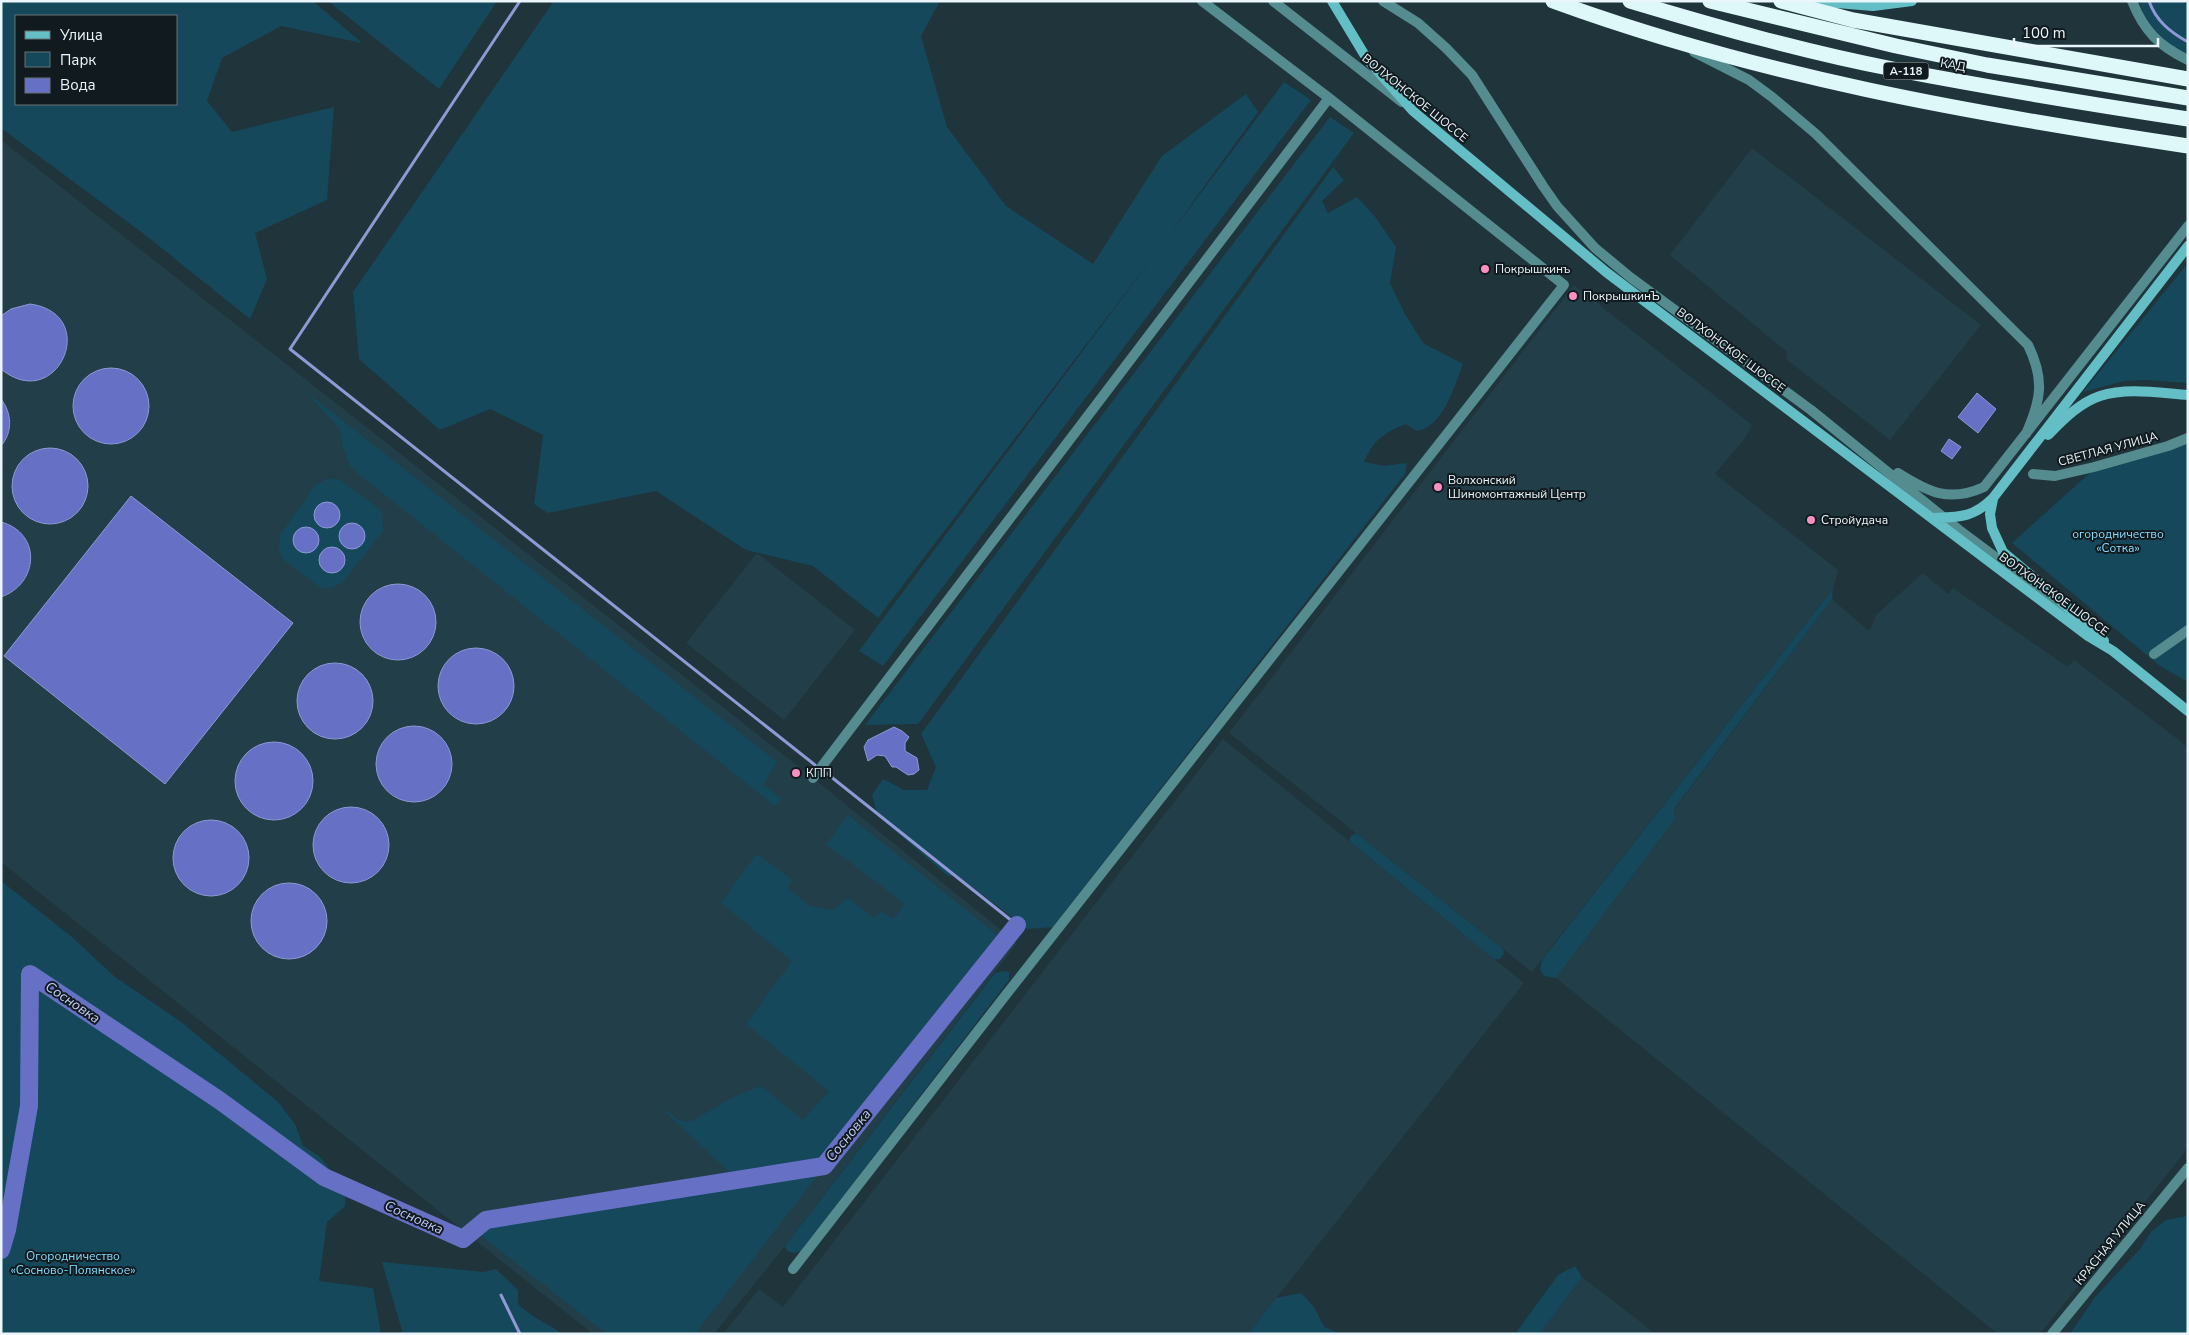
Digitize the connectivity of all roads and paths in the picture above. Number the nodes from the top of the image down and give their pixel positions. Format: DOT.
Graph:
graph roads {
  1 [pos="1202,1"];
  2 [pos="1273,1"];
  3 [pos="1332,1"];
  4 [pos="1383,1"];
  5 [pos="1553,1"];
  6 [pos="1630,1"];
  7 [pos="1710,1"];
  8 [pos="1781,1"];
  9 [pos="1812,1"];
  10 [pos="1912,1"];
  11 [pos="2132,1"];
  12 [pos="1659,36"];
  13 [pos="2188,60"];
  14 [pos="2188,79"];
  15 [pos="1329,98"];
  16 [pos="2188,98"];
  17 [pos="1413,111"];
  18 [pos="2188,119"];
  19 [pos="2188,146"];
  20 [pos="2188,226"];
  21 [pos="2188,246"];
  22 [pos="2188,395"];
  23 [pos="2026,434"];
  24 [pos="2188,438"];
  25 [pos="1856,446"];
  26 [pos="2025,456"];
  27 [pos="2032,474"];
  28 [pos="1993,498"];
  29 [pos="1932,518"];
  30 [pos="1944,518"];
  31 [pos="2071,613"];
  32 [pos="2188,630"];
  33 [pos="2113,651"];
  34 [pos="2154,654"];
  35 [pos="2188,711"];
  36 [pos="813,778"];
  37 [pos="2188,1168"];
  38 [pos="793,1270"];
  39 [pos="2052,1334"];
  1 -- 15 [label="street"];
  2 -- 17 [label="street, ВОЛХОНСКОЕ ШОССЕ"];
  3 -- 17 [label="main road"];
  4 -- 25 [label="street, ВОЛХОНСКОЕ ШОССЕ"];
  5 -- 12 [label="highway"];
  6 -- 18 [label="highway, КАД / А-118"];
  7 -- 16 [label="highway, КАД / А-118"];
  8 -- 14 [label="highway"];
  9 -- 10 [label="main road"];
  11 -- 13 [label="street"];
  12 -- 19 [label="highway"];
  12 -- 23 [label="street"];
  15 -- 36 [label="street"];
  15 -- 38 [label="street"];
  17 -- 29 [label="main road, ВОЛХОНСКОЕ ШОССЕ"];
  20 -- 23 [label="street"];
  21 -- 26 [label="main road"];
  22 -- 26 [label="main road"];
  23 -- 25 [label="street"];
  24 -- 27 [label="street, СВЕТЛАЯ УЛИЦА"];
  25 -- 30 [label="street, ВОЛХОНСКОЕ ШОССЕ"];
  26 -- 28 [label="main road"];
  28 -- 30 [label="main road"];
  28 -- 31 [label="main road"];
  29 -- 30 [label="main road"];
  29 -- 33 [label="main road, ВОЛХОНСКОЕ ШОССЕ"];
  30 -- 31 [label="street, ВОЛХОНСКОЕ ШОССЕ"];
  31 -- 33 [label="main road, ВОЛХОНСКОЕ ШОССЕ"];
  32 -- 34 [label="street"];
  33 -- 35 [label="main road, ВОЛХОНСКОЕ ШОССЕ"];
  37 -- 39 [label="street, КРАСНАЯ УЛИЦА"];
}
